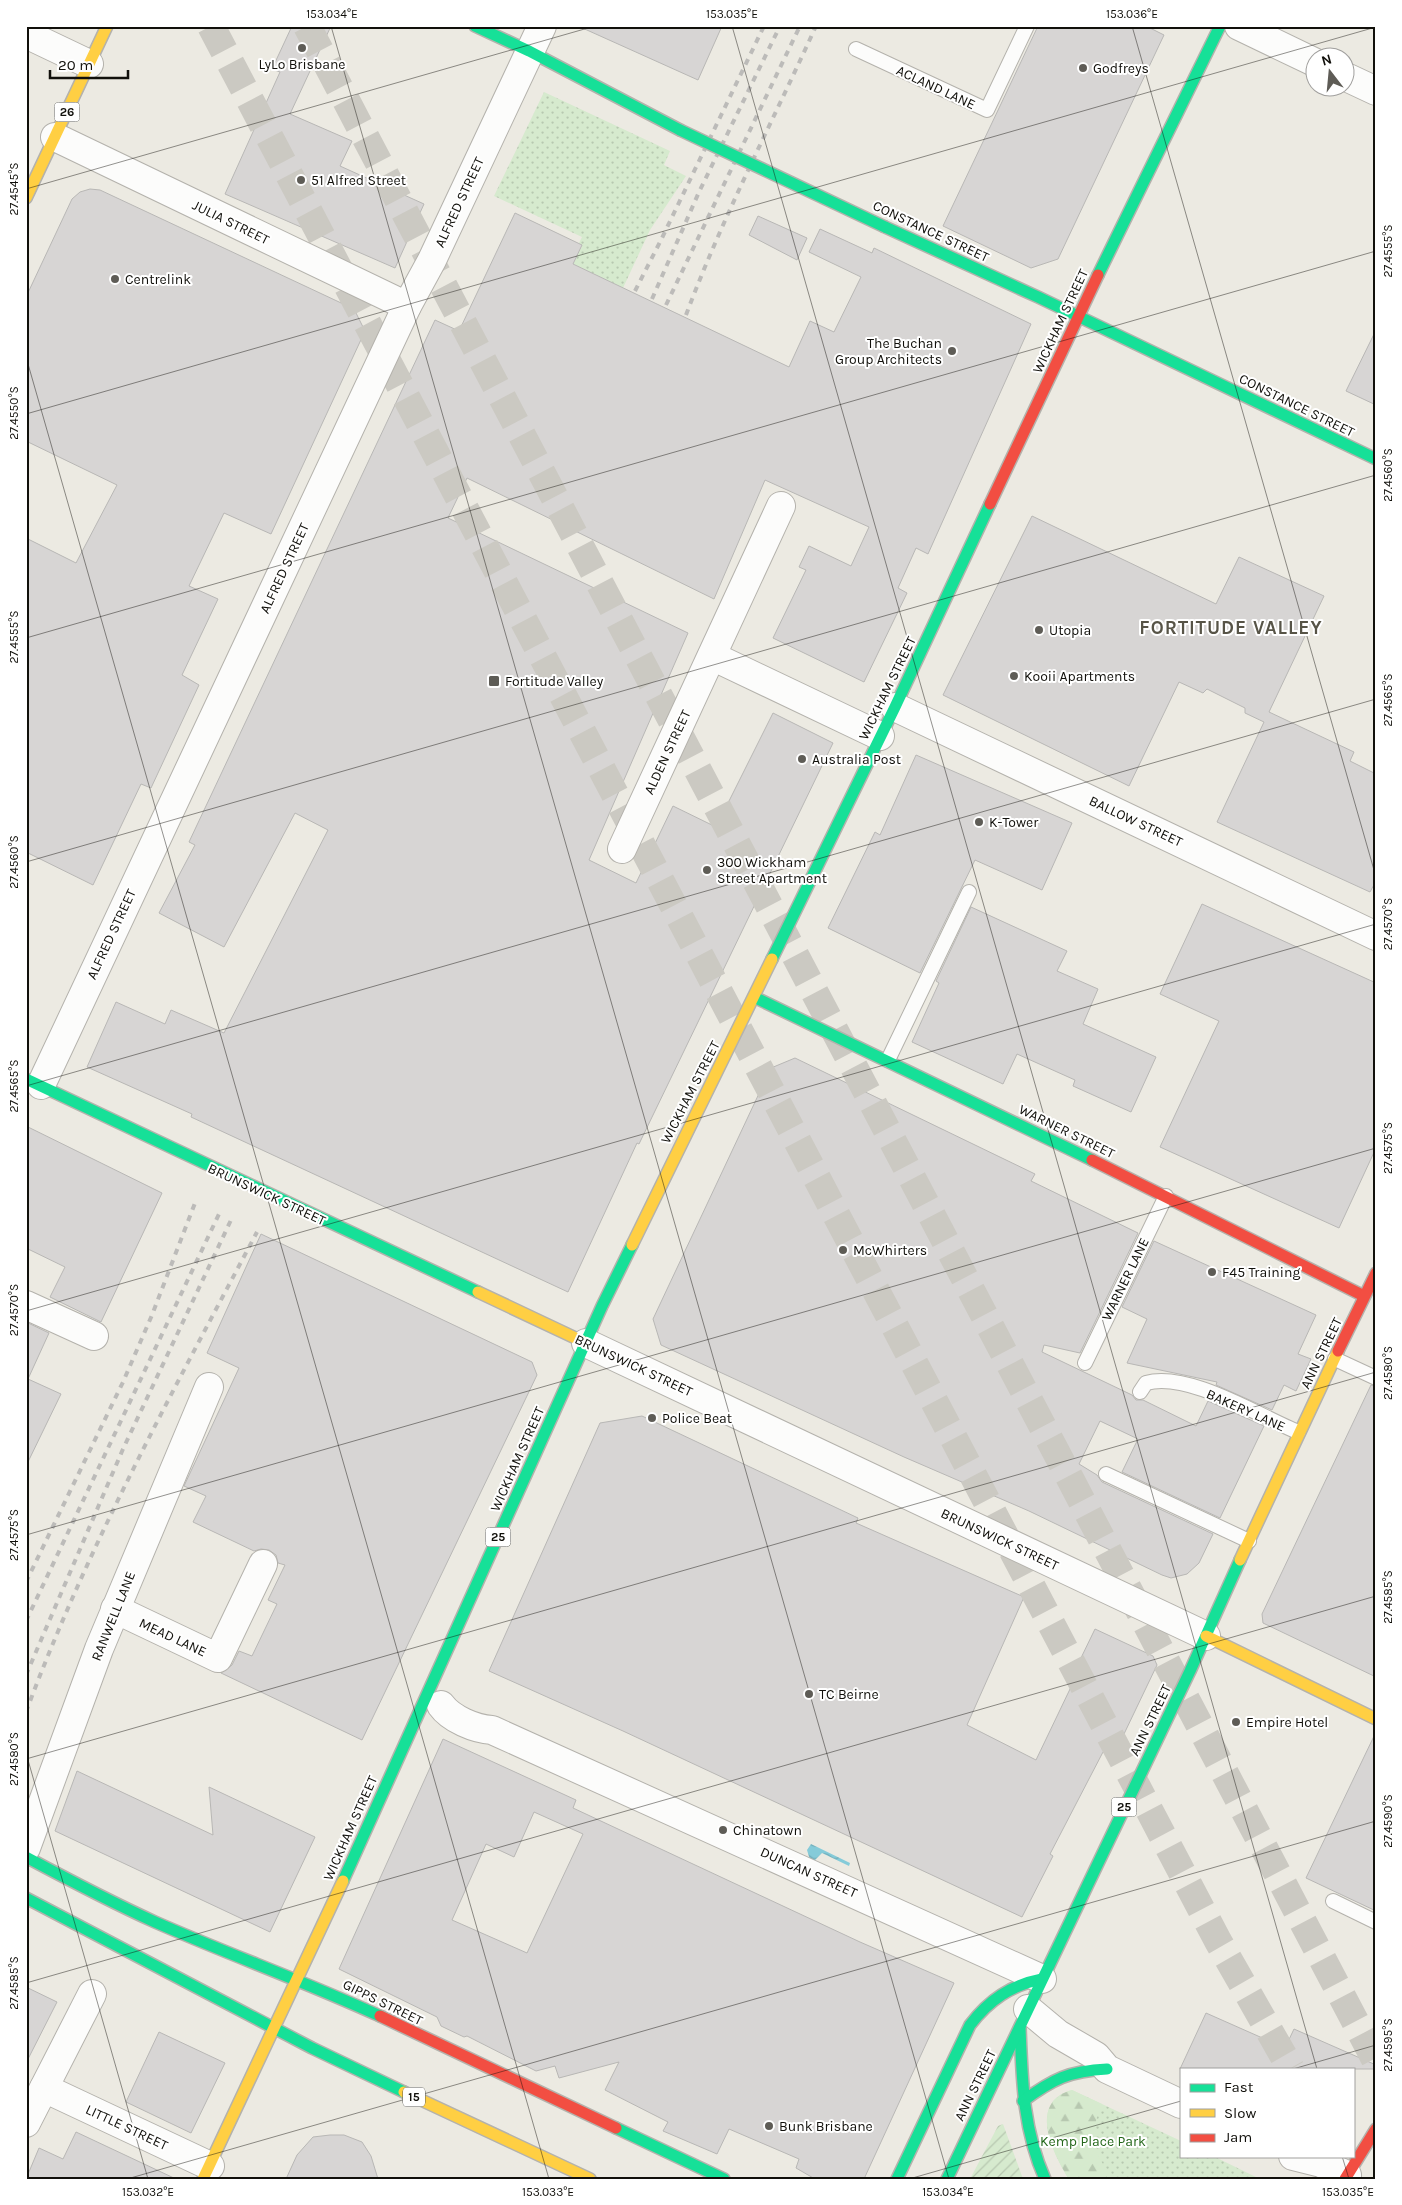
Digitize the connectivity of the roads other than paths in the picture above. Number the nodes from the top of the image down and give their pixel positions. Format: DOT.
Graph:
graph roads {
  1 [pos="107,26"];
  2 [pos="475,26"];
  3 [pos="542,26"];
  4 [pos="1027,26"];
  5 [pos="1220,26"];
  6 [pos="1238,26"];
  7 [pos="26,34"];
  8 [pos="856,49"];
  9 [pos="530,51"];
  10 [pos="1304,57"];
  11 [pos="89,64"];
  12 [pos="1354,81"];
  13 [pos="1376,91"];
  14 [pos="55,137"];
  15 [pos="26,198"];
  16 [pos="406,306"];
  17 [pos="1078,316"];
  18 [pos="1376,459"];
  19 [pos="781,506"];
  20 [pos="712,656"];
  21 [pos="895,707"];
  22 [pos="880,736"];
  23 [pos="622,849"];
  24 [pos="969,892"];
  25 [pos="1376,936"];
  26 [pos="754,997"];
  27 [pos="888,1060"];
  28 [pos="34,1082"];
  29 [pos="1166,1196"];
  30 [pos="1376,1273"];
  31 [pos="1364,1296"];
  32 [pos="26,1305"];
  33 [pos="94,1336"];
  34 [pos="586,1342"];
  35 [pos="1335,1359"];
  36 [pos="1085,1363"];
  37 [pos="1376,1378"];
  38 [pos="209,1388"];
  39 [pos="1140,1392"];
  40 [pos="1298,1432"];
  41 [pos="1106,1474"];
  42 [pos="1249,1540"];
  43 [pos="263,1564"];
  44 [pos="115,1609"];
  45 [pos="1206,1636"];
  46 [pos="434,1701"];
  47 [pos="1376,1719"];
  48 [pos="26,1848"];
  49 [pos="26,1858"];
  50 [pos="26,1898"];
  51 [pos="1333,1901"];
  52 [pos="1376,1922"];
  53 [pos="298,1979"];
  54 [pos="1042,1979"];
  55 [pos="92,1994"];
  56 [pos="1024,2018"];
  57 [pos="274,2027"];
  58 [pos="1107,2069"];
  59 [pos="44,2088"];
  60 [pos="1023,2101"];
  61 [pos="1180,2104"];
  62 [pos="26,2123"];
  63 [pos="1376,2129"];
  64 [pos="1287,2158"];
  65 [pos="1302,2158"];
  66 [pos="206,2172"];
  67 [pos="1346,2177"];
  68 [pos="590,2179"];
  69 [pos="724,2179"];
  70 [pos="897,2179"];
  71 [pos="947,2179"];
  72 [pos="1045,2179"];
  73 [pos="1304,2179"];
  1 -- 11 [label="main road, 26"];
  2 -- 9 [label="main road, CONSTANCE STREET"];
  3 -- 9 [label="street, ALFRED STREET"];
  4 -- 8 [label="lane, ACLAND LANE"];
  5 -- 17 [label="main road, WICKHAM STREET"];
  6 -- 10 [label="street"];
  7 -- 11 [label="street"];
  9 -- 16 [label="street, ALFRED STREET"];
  9 -- 17 [label="main road, CONSTANCE STREET, bridge"];
  11 -- 14 [label="main road, 26"];
  12 -- 13 [label="street"];
  14 -- 15 [label="main road, 26"];
  14 -- 16 [label="street, JULIA STREET"];
  16 -- 28 [label="street, ALFRED STREET"];
  17 -- 18 [label="main road, CONSTANCE STREET"];
  17 -- 21 [label="main road, WICKHAM STREET"];
  19 -- 20 [label="street, ALDEN STREET"];
  20 -- 22 [label="street"];
  20 -- 23 [label="street, ALDEN STREET"];
  21 -- 22 [label="main road, WICKHAM STREET"];
  21 -- 25 [label="street, BALLOW STREET"];
  22 -- 26 [label="main road, WICKHAM STREET"];
  24 -- 27 [label="lane"];
  26 -- 27 [label="main road, WARNER STREET"];
  26 -- 34 [label="main road, WICKHAM STREET"];
  27 -- 29 [label="main road, WARNER STREET"];
  28 -- 34 [label="main road, BRUNSWICK STREET"];
  29 -- 31 [label="main road, WARNER STREET"];
  29 -- 36 [label="lane, WARNER LANE"];
  30 -- 31 [label="main road, ANN STREET / 25"];
  31 -- 35 [label="main road, ANN STREET / 25"];
  32 -- 33 [label="street"];
  34 -- 45 [label="street, BRUNSWICK STREET"];
  34 -- 46 [label="main road, WICKHAM STREET / 25"];
  35 -- 37 [label="lane"];
  35 -- 40 [label="main road, ANN STREET / 25"];
  38 -- 44 [label="street, RANWELL LANE"];
  39 -- 40 [label="lane, BAKERY LANE"];
  40 -- 42 [label="main road, ANN STREET / 25"];
  41 -- 42 [label="lane"];
  42 -- 45 [label="main road, ANN STREET / 25"];
  43 -- 44 [label="street, MEAD LANE"];
  44 -- 48 [label="street, RANWELL LANE"];
  45 -- 47 [label="main road, BRUNSWICK STREET"];
  45 -- 54 [label="main road, ANN STREET / 25"];
  46 -- 53 [label="main road, WICKHAM STREET / 25"];
  46 -- 54 [label="street, DUNCAN STREET"];
  49 -- 53 [label="main road, GIPPS STREET"];
  50 -- 57 [label="main road, 15"];
  51 -- 52 [label="lane"];
  53 -- 57 [label="main road, WICKHAM STREET / 25"];
  53 -- 69 [label="main road, GIPPS STREET"];
  54 -- 56 [label="main road, ANN STREET / 25"];
  54 -- 70 [label="main road"];
  55 -- 59 [label="street"];
  56 -- 58 [label="street"];
  56 -- 60 [label="main road, 25"];
  56 -- 71 [label="main road, ANN STREET"];
  57 -- 66 [label="main road, WICKHAM STREET"];
  57 -- 68 [label="main road, 15"];
  58 -- 60 [label="main road"];
  58 -- 61 [label="street"];
  59 -- 62 [label="street"];
  59 -- 66 [label="street, LITTLE STREET"];
  60 -- 72 [label="main road, 25"];
  63 -- 67 [label="main road"];
  64 -- 73 [label="street"];
  65 -- 67 [label="street"];
}
